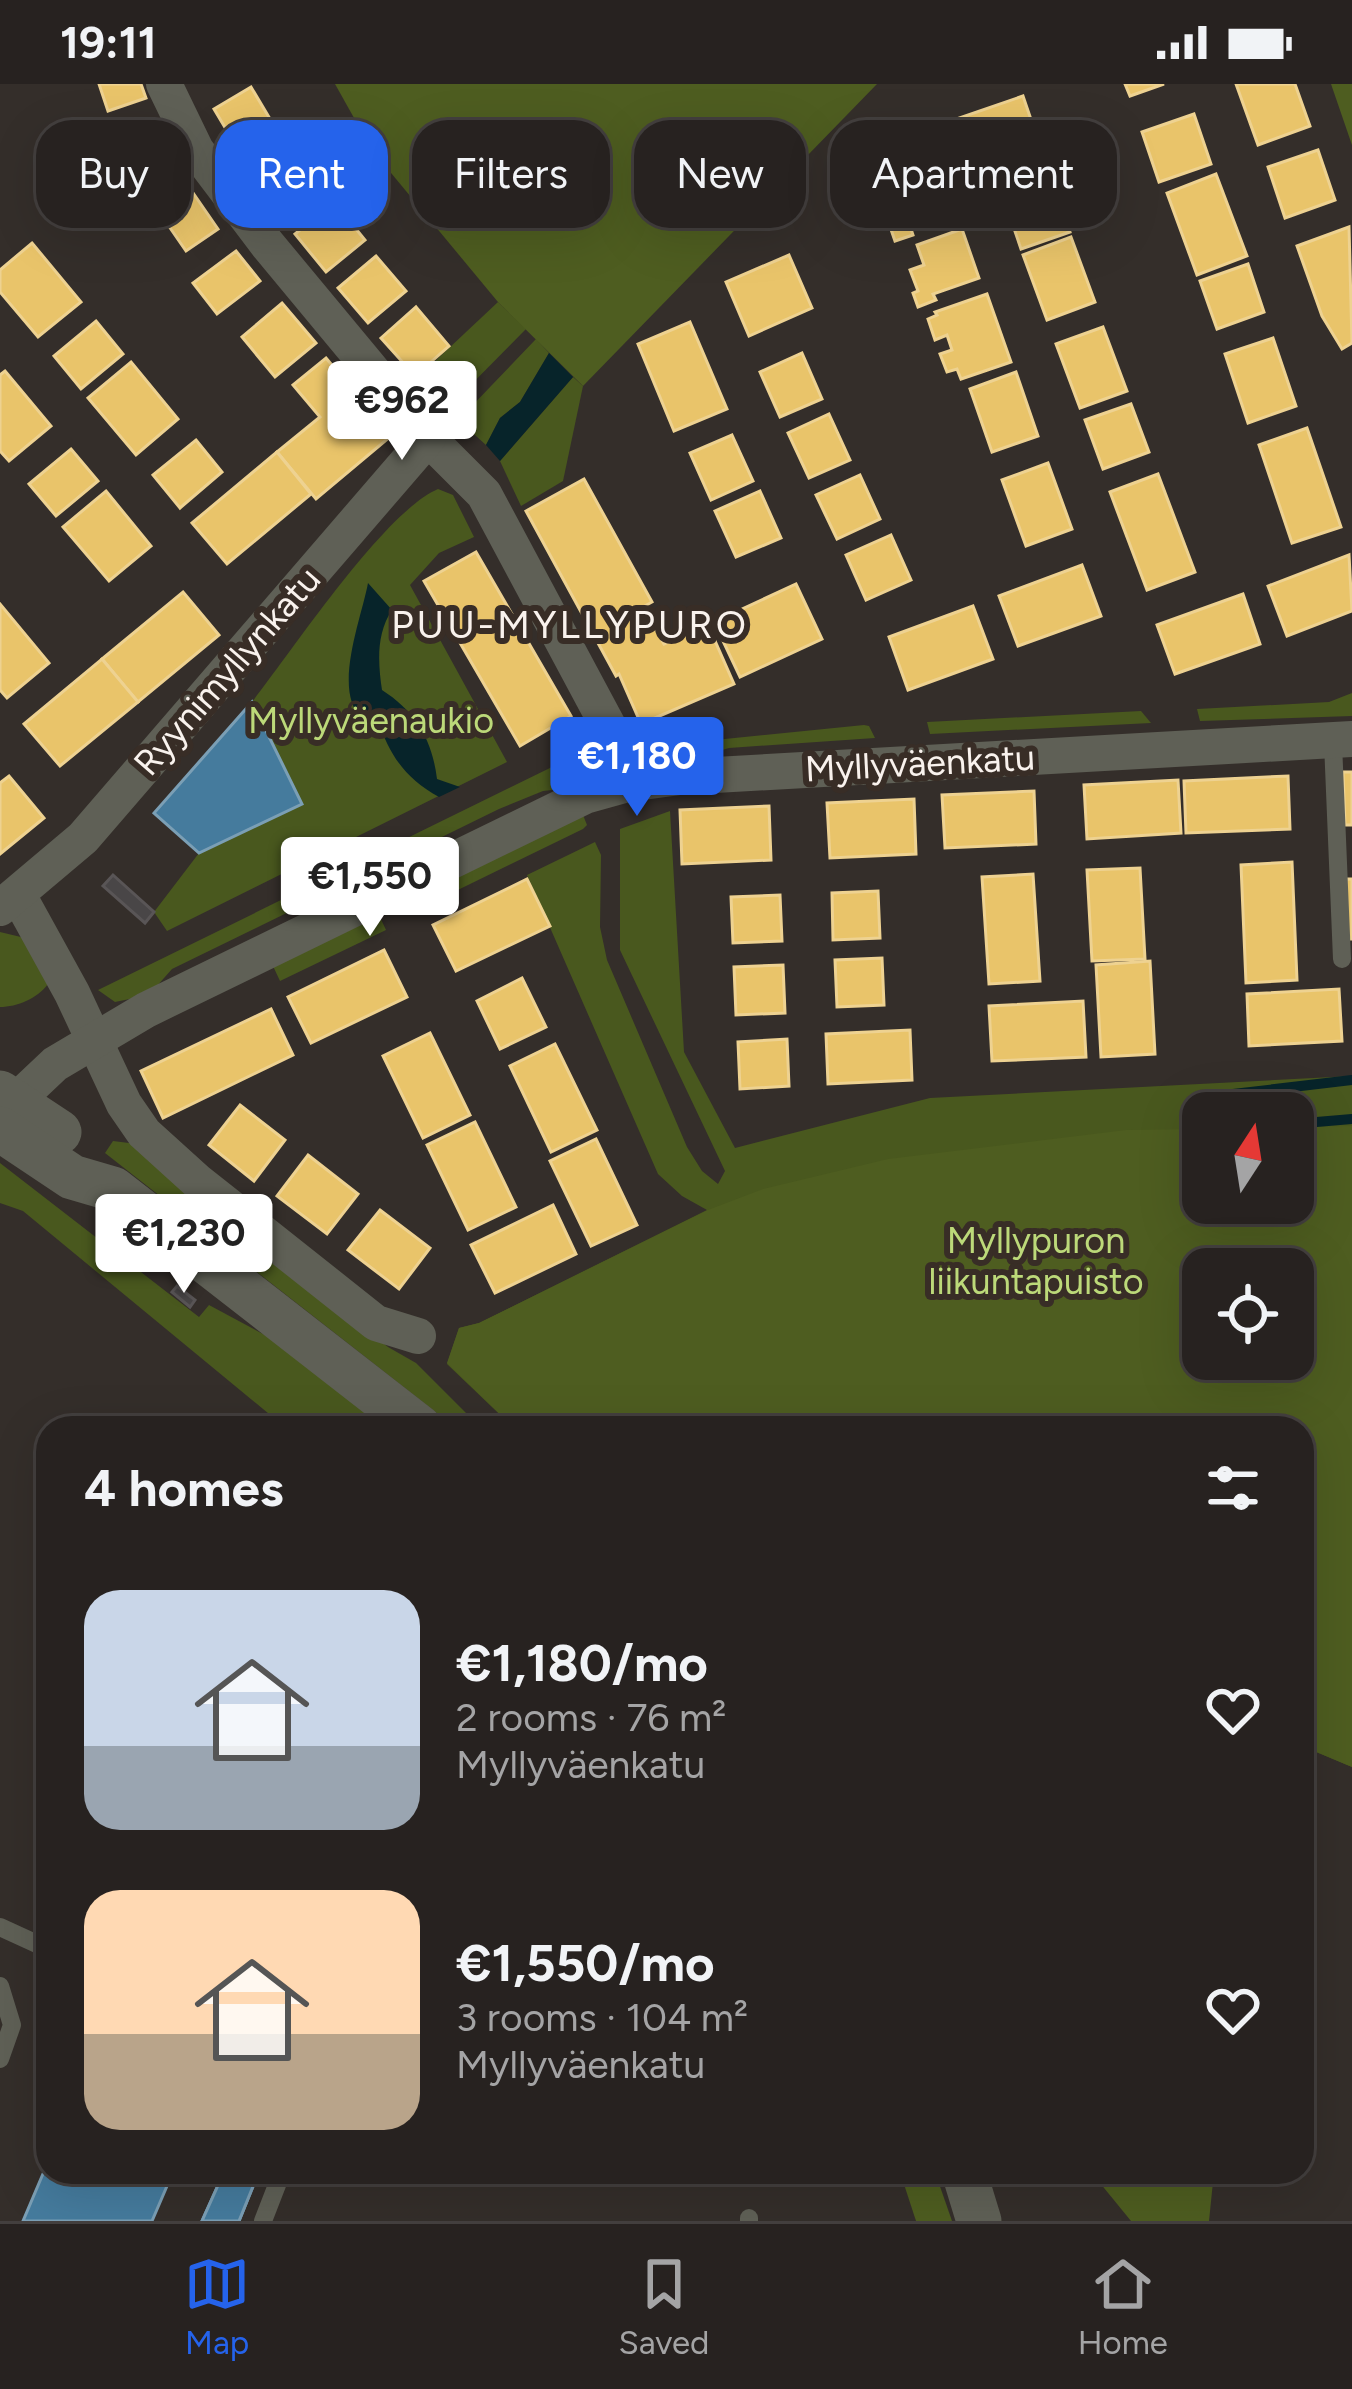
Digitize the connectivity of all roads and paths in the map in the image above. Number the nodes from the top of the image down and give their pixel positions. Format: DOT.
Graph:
graph roads {
  1 [pos="164,84"];
  2 [pos="428,438"];
  3 [pos="1343,741"];
  4 [pos="628,784"];
  5 [pos="9,902"];
  6 [pos="1342,959"];
  7 [pos="94,1039"];
  8 [pos="3,1110"];
  9 [pos="418,1336"];
  10 [pos="405,1416"];
  11 [pos="0,1927"];
  12 [pos="36,1944"];
  13 [pos="0,1986"];
  14 [pos="0,2059"];
  15 [pos="277,2184"];
  16 [pos="968,2184"];
  17 [pos="263,2221"];
  18 [pos="979,2221"];
  1 -- 2 [label="street"];
  2 -- 4 [label="street"];
  2 -- 5 [label="street, Ryynimyllynkatu"];
  3 -- 4 [label="street, Myllyväenkatu"];
  3 -- 6 [label="lane"];
  4 -- 7 [label="street, Myllyväenkatu"];
  5 -- 7 [label="street"];
  7 -- 8 [label="street, Myllyväenkatu"];
  7 -- 9 [label="street"];
  8 -- 10 [label="street"];
  11 -- 12 [label="lane"];
  13 -- 14 [label="lane"];
  15 -- 17 [label="lane"];
  16 -- 18 [label="street"];
}
